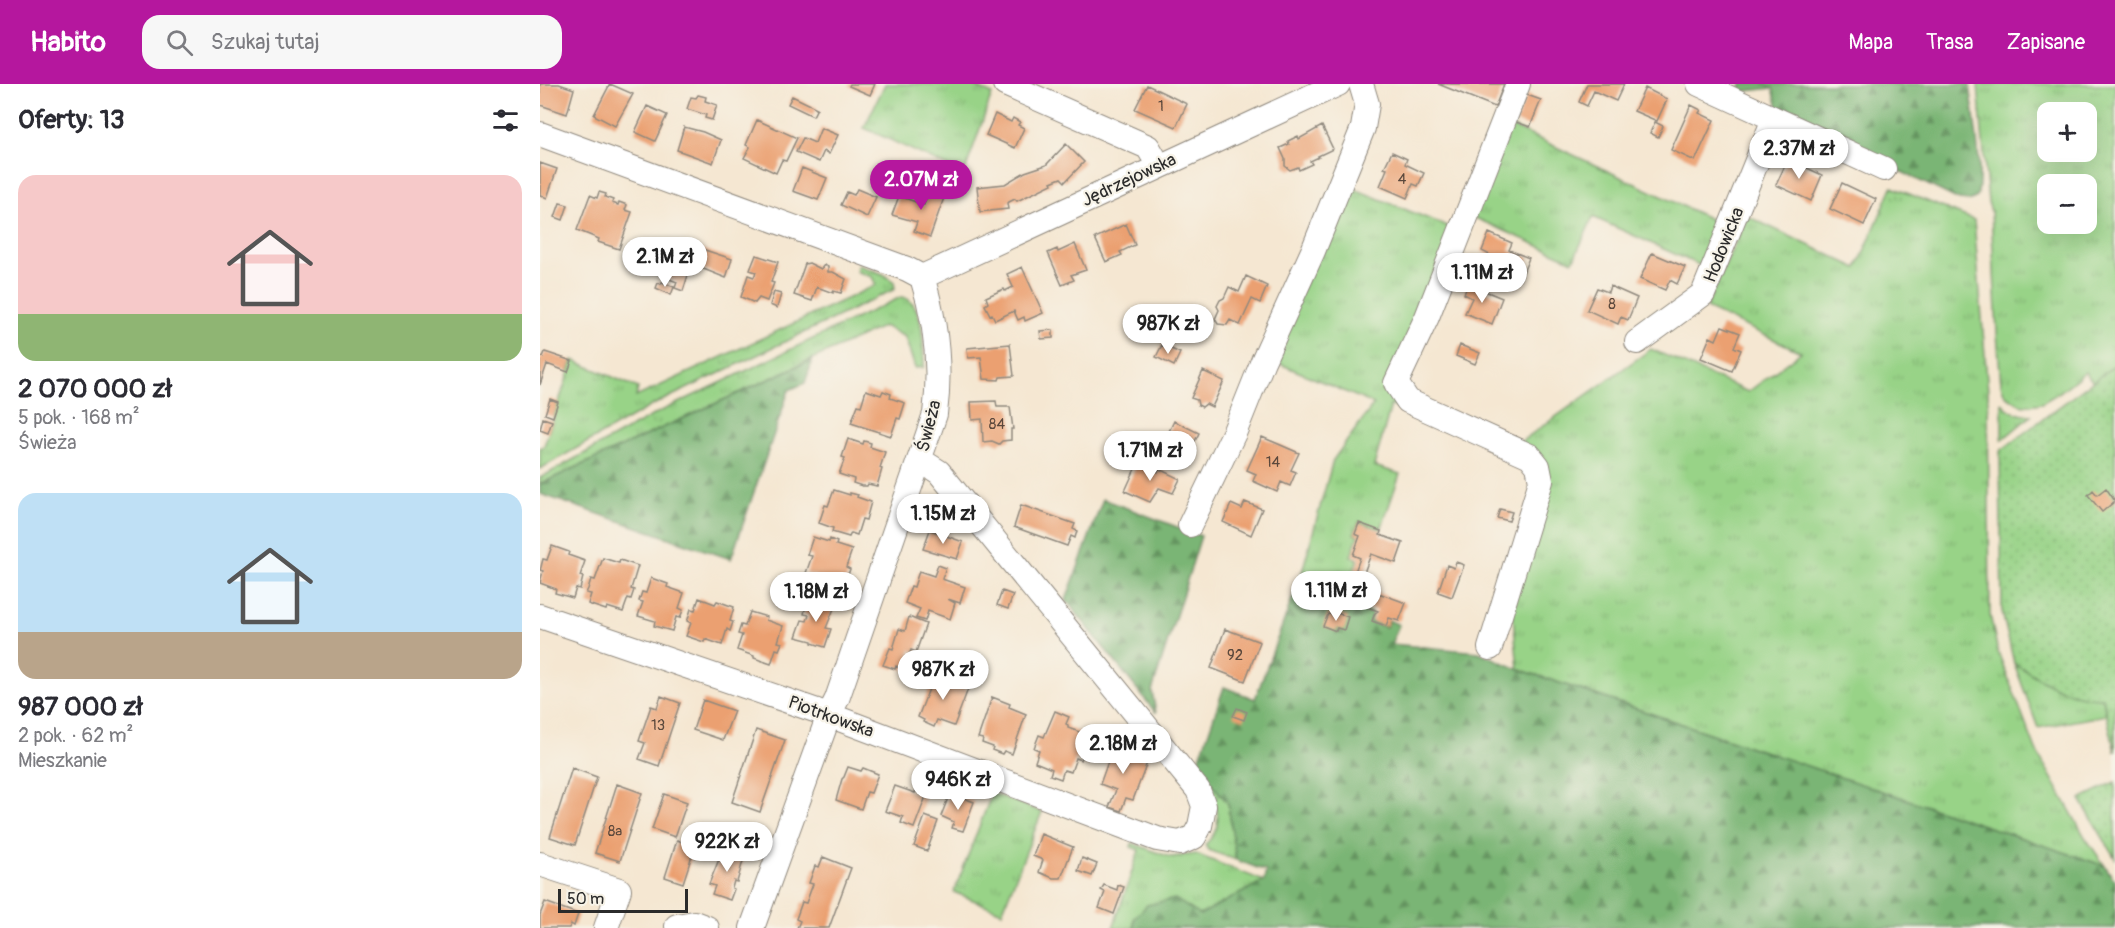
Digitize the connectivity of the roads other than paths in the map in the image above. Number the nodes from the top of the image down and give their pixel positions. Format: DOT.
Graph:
graph roads {
  1 [pos="1005,84"];
  2 [pos="1338,84"];
  3 [pos="1361,84"];
  4 [pos="1518,84"];
  5 [pos="1699,84"];
  6 [pos="1774,119"];
  7 [pos="540,134"];
  8 [pos="1160,166"];
  9 [pos="1884,169"];
  10 [pos="922,277"];
  11 [pos="1637,342"];
  12 [pos="920,460"];
  13 [pos="1190,525"];
  14 [pos="540,616"];
  15 [pos="1490,648"];
  16 [pos="829,715"];
  17 [pos="1188,840"];
  18 [pos="540,864"];
  19 [pos="606,928"];
  20 [pos="752,928"];
  1 -- 8 [label="street"];
  2 -- 8 [label="street, Jędrzejowska"];
  3 -- 13 [label="street"];
  4 -- 15 [label="street"];
  5 -- 6 [label="street"];
  6 -- 9 [label="street"];
  6 -- 11 [label="street, Hodowicka"];
  7 -- 10 [label="street"];
  8 -- 10 [label="street, Jędrzejowska"];
  10 -- 12 [label="street, Świeża"];
  12 -- 16 [label="street"];
  12 -- 17 [label="street, Świeża"];
  14 -- 16 [label="street, Piotrkowska"];
  16 -- 17 [label="street, Piotrkowska"];
  16 -- 20 [label="street"];
  18 -- 19 [label="street"];
}
